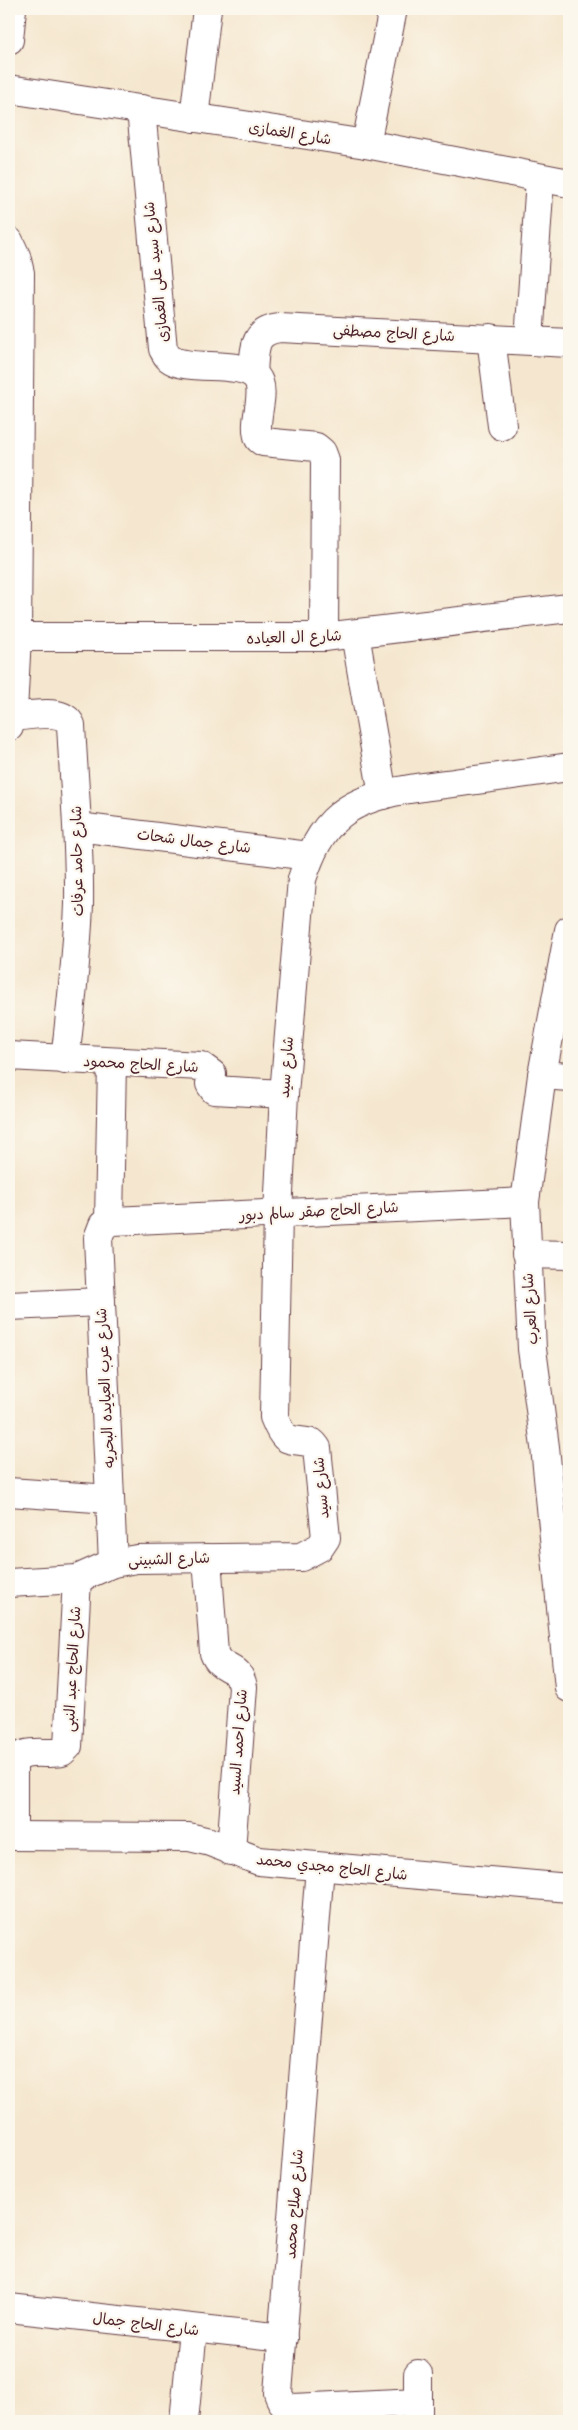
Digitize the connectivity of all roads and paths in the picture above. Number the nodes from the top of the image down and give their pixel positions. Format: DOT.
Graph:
graph roads {
  1 [pos="12,9"];
  2 [pos="208,9"];
  3 [pos="393,9"];
  4 [pos="9,40"];
  5 [pos="9,89"];
  6 [pos="141,109"];
  7 [pos="194,118"];
  8 [pos="366,144"];
  9 [pos="540,179"];
  10 [pos="569,183"];
  11 [pos="9,241"];
  12 [pos="491,338"];
  13 [pos="529,340"];
  14 [pos="569,343"];
  15 [pos="253,374"];
  16 [pos="502,426"];
  17 [pos="14,447"];
  18 [pos="569,608"];
  19 [pos="355,634"];
  20 [pos="17,637"];
  21 [pos="324,637"];
  22 [pos="11,722"];
  23 [pos="569,768"];
  24 [pos="383,795"];
  25 [pos="78,827"];
  26 [pos="309,856"];
  27 [pos="569,937"];
  28 [pos="9,1056"];
  29 [pos="65,1060"];
  30 [pos="112,1062"];
  31 [pos="542,1075"];
  32 [pos="569,1077"];
  33 [pos="284,1094"];
  34 [pos="524,1202"];
  35 [pos="278,1213"];
  36 [pos="111,1221"];
  37 [pos="526,1254"];
  38 [pos="569,1255"];
  39 [pos="101,1302"];
  40 [pos="9,1306"];
  41 [pos="557,1448"];
  42 [pos="9,1492"];
  43 [pos="110,1499"];
  44 [pos="326,1538"];
  45 [pos="207,1558"];
  46 [pos="113,1563"];
  47 [pos="77,1579"];
  48 [pos="9,1583"];
  49 [pos="569,1688"];
  50 [pos="11,1836"];
  51 [pos="231,1851"];
  52 [pos="320,1866"];
  53 [pos="569,1888"];
  54 [pos="9,2308"];
  55 [pos="193,2330"];
  56 [pos="283,2338"];
  57 [pos="418,2374"];
  58 [pos="418,2412"];
  59 [pos="317,2414"];
  60 [pos="184,2421"];
  1 -- 4 [label="street"];
  2 -- 7 [label="street"];
  3 -- 8 [label="street"];
  5 -- 6 [label="street, شارع الغمازى"];
  6 -- 7 [label="street, شارع الغمازى"];
  6 -- 15 [label="street, شارع سيد على الغمازى"];
  7 -- 8 [label="street, شارع الغمازى"];
  8 -- 9 [label="street, شارع الغمازى"];
  9 -- 10 [label="street, شارع الغمازى"];
  9 -- 13 [label="street"];
  11 -- 17 [label="street"];
  12 -- 13 [label="street, شارع الحاج مصطفى"];
  12 -- 15 [label="street, شارع الحاج مصطفى"];
  12 -- 16 [label="street"];
  13 -- 14 [label="street, شارع الحاج مصطفى"];
  15 -- 21 [label="street"];
  17 -- 20 [label="street"];
  18 -- 19 [label="street, شارع ال العياده"];
  19 -- 21 [label="street, شارع ال العياده"];
  19 -- 24 [label="street"];
  20 -- 21 [label="street, شارع ال العياده"];
  20 -- 22 [label="street"];
  22 -- 25 [label="street, شارع حامد عرفات"];
  23 -- 24 [label="street, شارع سيد"];
  24 -- 26 [label="street, شارع سيد"];
  25 -- 26 [label="street, شارع جمال شحات"];
  25 -- 29 [label="street, شارع حامد عرفات"];
  26 -- 33 [label="street, شارع سيد"];
  27 -- 31 [label="street, شارع العرب"];
  28 -- 29 [label="street, شارع الحاج محمود"];
  29 -- 30 [label="street, شارع الحاج محمود"];
  30 -- 33 [label="street, شارع الحاج محمود"];
  30 -- 36 [label="street"];
  31 -- 32 [label="street"];
  31 -- 34 [label="street, شارع العرب"];
  33 -- 35 [label="street, شارع سيد"];
  34 -- 35 [label="street, شارع الحاج صقر سالم دبور"];
  34 -- 37 [label="street, شارع العرب"];
  35 -- 36 [label="street, شارع الحاج صقر سالم دبور"];
  35 -- 44 [label="street, شارع سيد"];
  36 -- 39 [label="street, شارع عرب العيايده البحريه"];
  37 -- 38 [label="street"];
  37 -- 41 [label="street, شارع العرب"];
  39 -- 40 [label="street"];
  39 -- 43 [label="street, شارع عرب العيايده البحريه"];
  41 -- 49 [label="street, شارع العرب"];
  42 -- 43 [label="street"];
  43 -- 46 [label="street, شارع عرب العيايده البحريه"];
  44 -- 45 [label="street, شارع الشبينى"];
  45 -- 46 [label="street, شارع الشبينى"];
  45 -- 51 [label="street, شارع احمد السيد"];
  46 -- 47 [label="street, شارع الشبينى"];
  47 -- 48 [label="street, شارع الشبينى"];
  47 -- 50 [label="street, شارع الحاج عبد النبى"];
  50 -- 51 [label="street, شارع الحاج مجدي محمد"];
  51 -- 52 [label="street, شارع الحاج مجدي محمد"];
  52 -- 53 [label="street, شارع الحاج مجدي محمد"];
  52 -- 56 [label="street, شارع صلاح محمد"];
  54 -- 55 [label="street, شارع الحاج جمال"];
  55 -- 56 [label="street, شارع الحاج جمال"];
  55 -- 60 [label="street"];
  56 -- 59 [label="street, شارع صلاح محمد"];
  57 -- 58 [label="street"];
  58 -- 59 [label="street, شارع صلاح محمد"];
}
